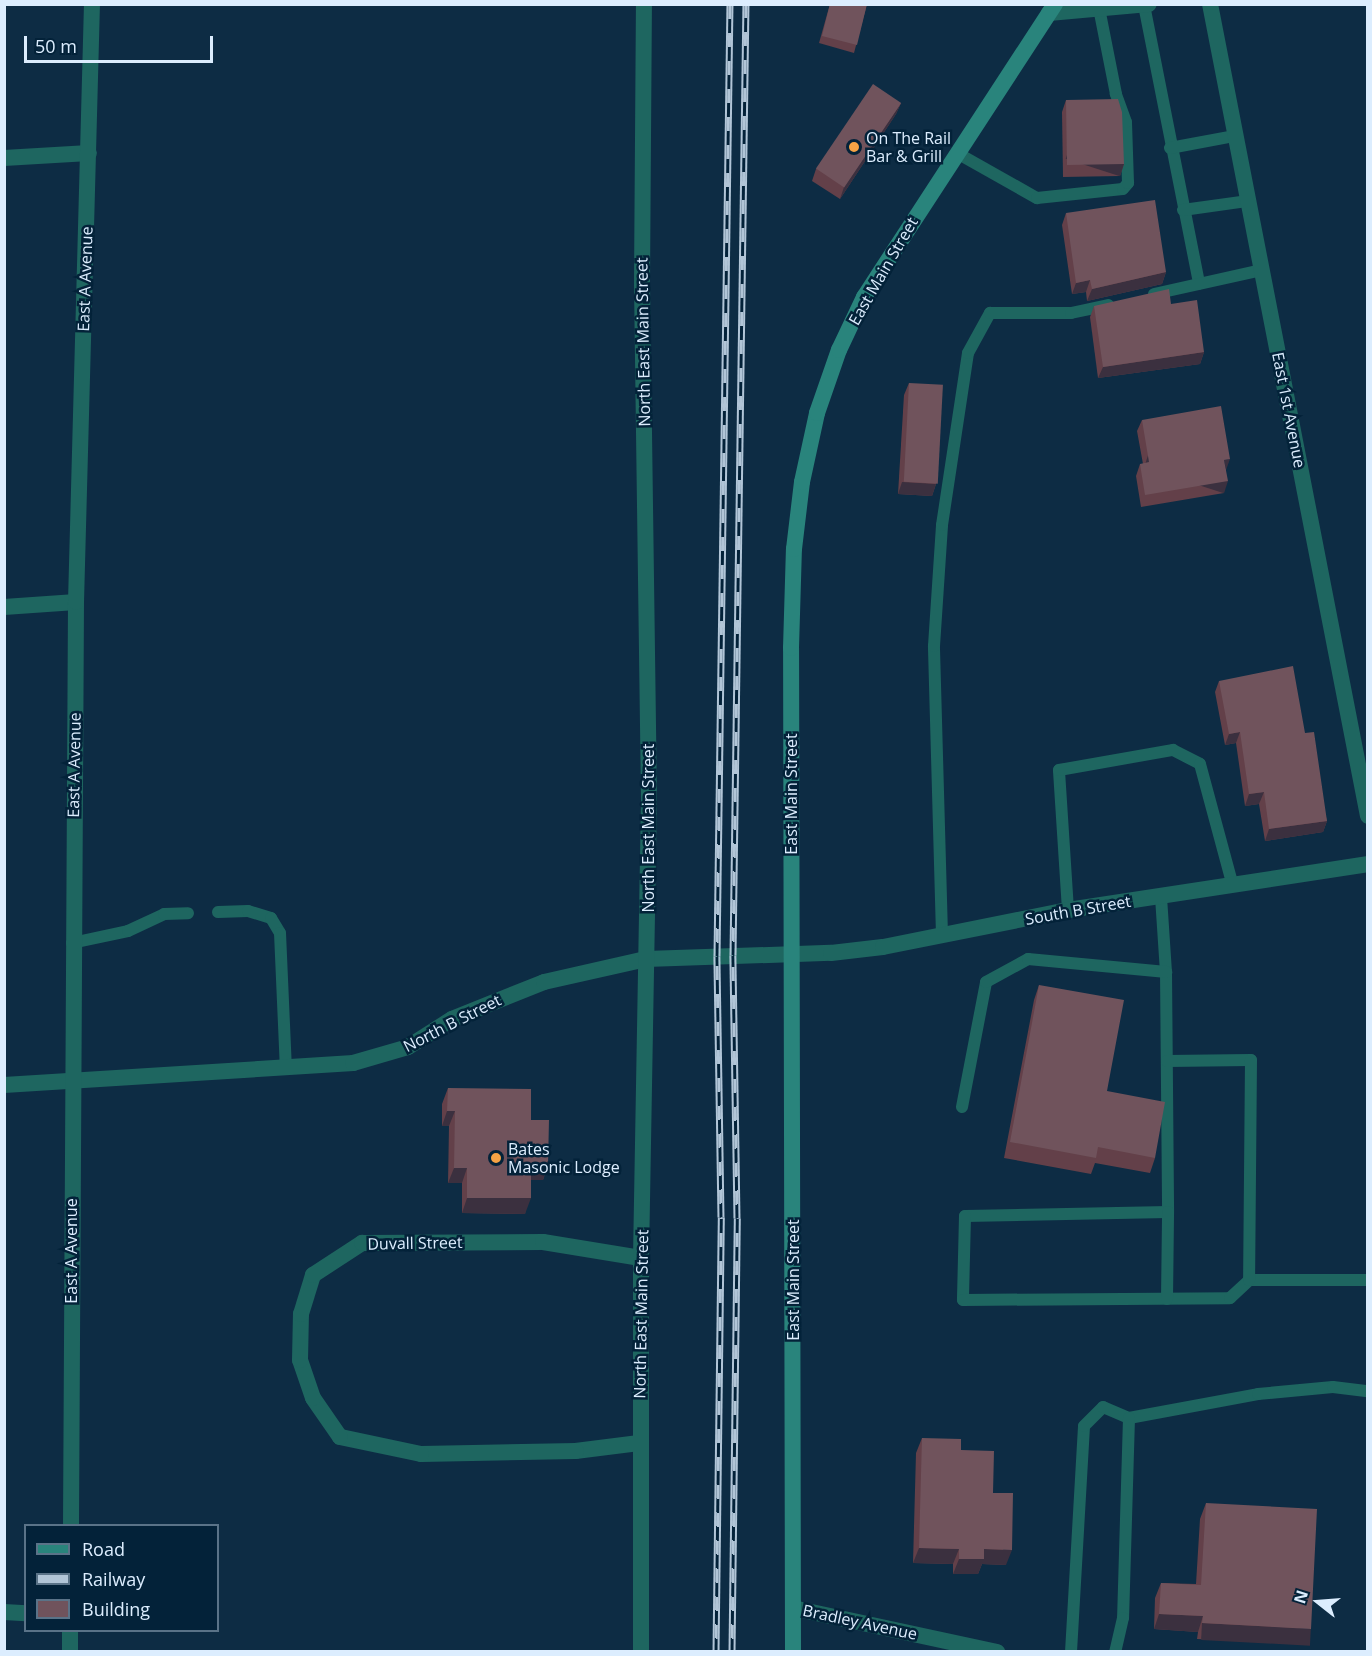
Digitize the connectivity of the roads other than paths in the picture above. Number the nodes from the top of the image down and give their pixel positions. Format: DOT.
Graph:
graph roads {
  1 [pos="92,4"];
  2 [pos="644,4"];
  3 [pos="1209,4"];
  4 [pos="1146,5"];
  5 [pos="1099,8"];
  6 [pos="1052,9"];
  7 [pos="1235,136"];
  8 [pos="1170,148"];
  9 [pos="89,153"];
  10 [pos="957,153"];
  11 [pos="4,158"];
  12 [pos="1248,201"];
  13 [pos="1183,210"];
  14 [pos="1262,270"];
  15 [pos="1199,284"];
  16 [pos="1141,297"];
  17 [pos="1117,303"];
  18 [pos="76,602"];
  19 [pos="4,607"];
  20 [pos="1368,816"];
  21 [pos="1368,864"];
  22 [pos="1233,886"];
  23 [pos="1161,897"];
  24 [pos="1068,910"];
  25 [pos="218,912"];
  26 [pos="188,913"];
  27 [pos="942,935"];
  28 [pos="72,943"];
  29 [pos="789,954"];
  30 [pos="646,959"];
  31 [pos="1166,972"];
  32 [pos="1167,1061"];
  33 [pos="286,1068"];
  34 [pos="71,1082"];
  35 [pos="4,1085"];
  36 [pos="962,1107"];
  37 [pos="1168,1212"];
  38 [pos="641,1258"];
  39 [pos="1250,1280"];
  40 [pos="1368,1280"];
  41 [pos="1167,1299"];
  42 [pos="1368,1391"];
  43 [pos="1130,1418"];
  44 [pos="639,1443"];
  45 [pos="70,1524"];
  46 [pos="793,1608"];
  47 [pos="4,1612"];
  48 [pos="24,1613"];
  49 [pos="70,1632"];
  50 [pos="70,1652"];
  51 [pos="641,1652"];
  52 [pos="793,1652"];
  53 [pos="997,1652"];
  54 [pos="1071,1652"];
  55 [pos="1115,1652"];
  1 -- 9 [label="street, East A Avenue"];
  2 -- 30 [label="street, North East Main Street"];
  3 -- 7 [label="street, East 1st Avenue"];
  4 -- 5 [label="street"];
  4 -- 8 [label="lane"];
  5 -- 6 [label="street"];
  5 -- 10 [label="lane"];
  6 -- 10 [label="main road, East Main Street"];
  7 -- 8 [label="lane"];
  7 -- 12 [label="street, East 1st Avenue"];
  8 -- 13 [label="lane"];
  9 -- 11 [label="street"];
  9 -- 18 [label="street, East A Avenue"];
  10 -- 29 [label="main road, East Main Street"];
  12 -- 13 [label="lane"];
  12 -- 14 [label="street, East 1st Avenue"];
  13 -- 15 [label="lane"];
  14 -- 15 [label="lane"];
  14 -- 20 [label="street, East 1st Avenue"];
  15 -- 16 [label="lane"];
  17 -- 27 [label="lane"];
  18 -- 19 [label="street"];
  18 -- 28 [label="street, East A Avenue"];
  21 -- 22 [label="street, South B Street"];
  22 -- 23 [label="street, South B Street"];
  22 -- 24 [label="lane"];
  23 -- 24 [label="street, South B Street"];
  23 -- 31 [label="lane"];
  24 -- 27 [label="street, South B Street"];
  25 -- 33 [label="lane"];
  26 -- 28 [label="lane"];
  27 -- 29 [label="street, South B Street"];
  28 -- 34 [label="street, East A Avenue"];
  29 -- 30 [label="street, North B Street"];
  29 -- 46 [label="main road, East Main Street"];
  30 -- 33 [label="street, North B Street"];
  30 -- 38 [label="street, North East Main Street"];
  31 -- 32 [label="lane"];
  31 -- 36 [label="lane"];
  32 -- 37 [label="lane"];
  32 -- 39 [label="lane"];
  33 -- 34 [label="street, North B Street"];
  34 -- 35 [label="street, North B Street"];
  34 -- 45 [label="street, East A Avenue"];
  37 -- 41 [label="lane"];
  37 -- 41 [label="lane"];
  38 -- 44 [label="street, North East Main Street"];
  38 -- 44 [label="street, Duvall Street"];
  39 -- 40 [label="lane"];
  39 -- 41 [label="lane"];
  42 -- 43 [label="lane"];
  43 -- 54 [label="lane"];
  43 -- 55 [label="lane"];
  44 -- 51 [label="street, North East Main Street"];
  46 -- 52 [label="main road, East Main Street"];
  46 -- 53 [label="street, Bradley Avenue"];
  47 -- 48 [label="street"];
  49 -- 50 [label="street"];
}
